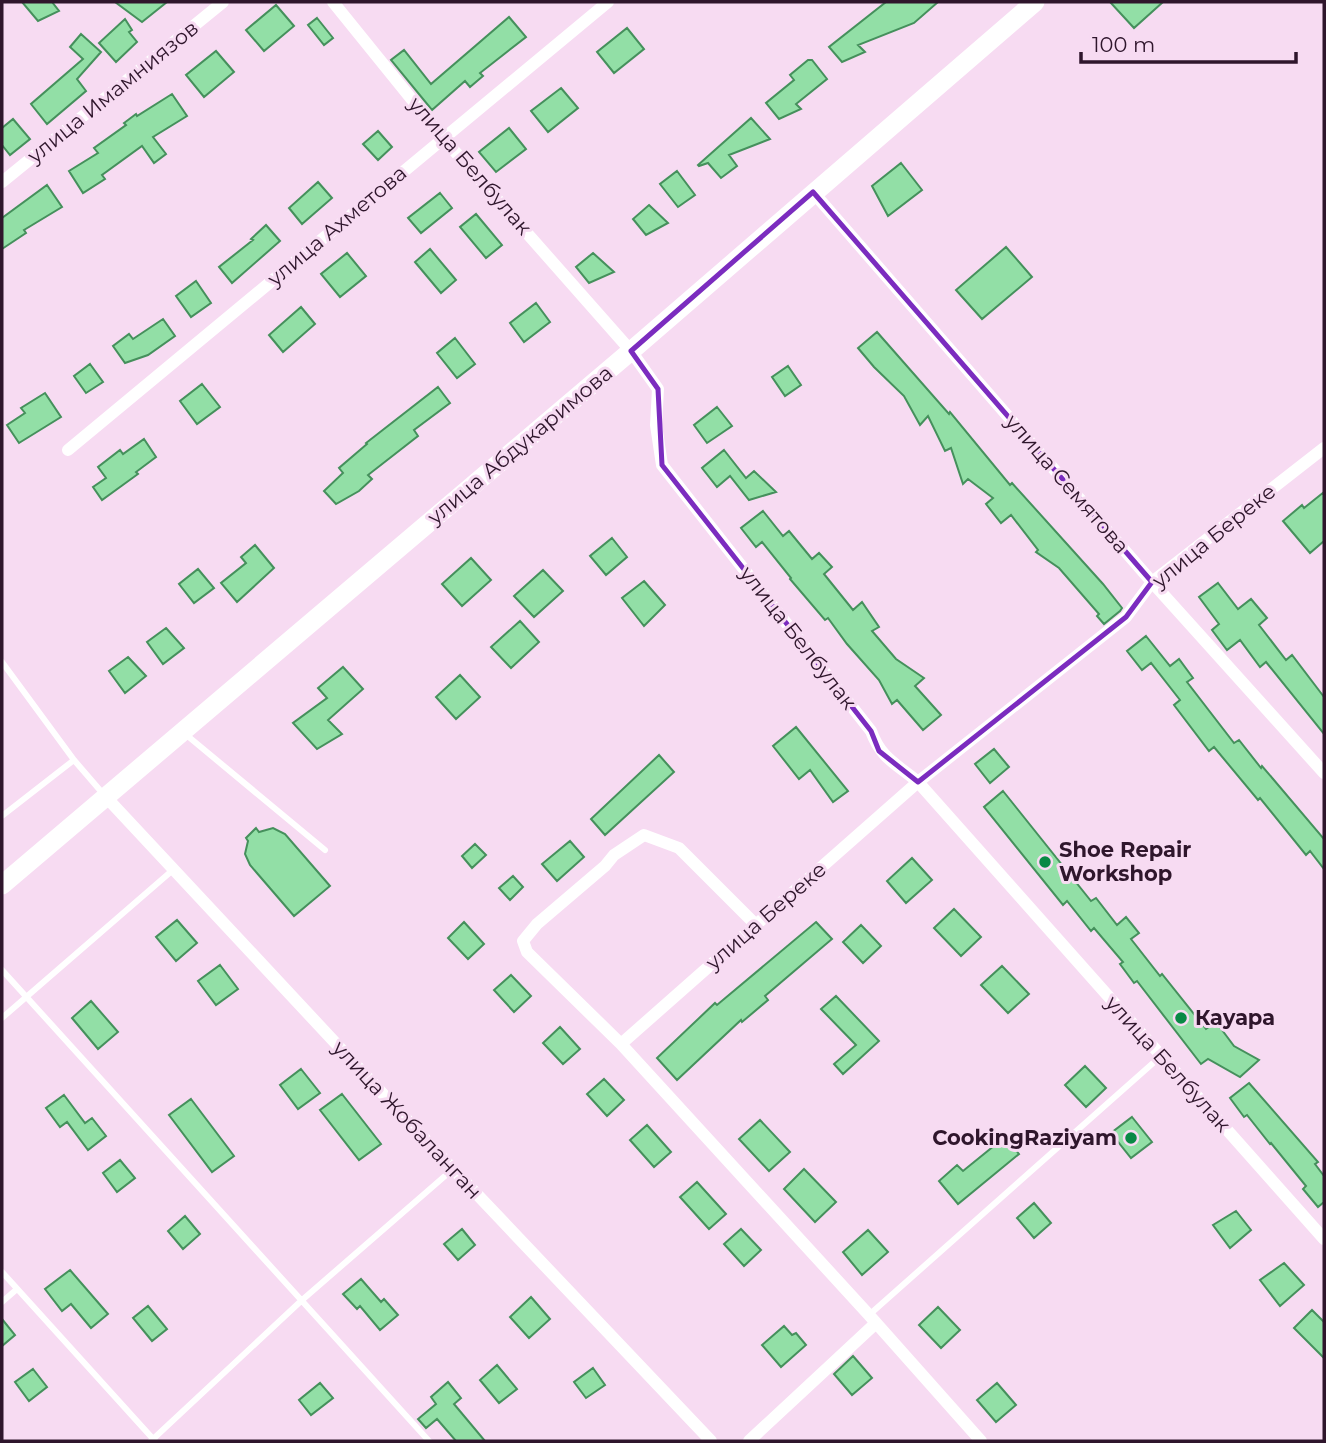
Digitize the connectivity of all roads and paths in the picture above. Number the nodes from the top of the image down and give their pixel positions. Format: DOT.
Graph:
graph roads {
  1 [pos="223,2"];
  2 [pos="333,2"];
  3 [pos="608,2"];
  4 [pos="1035,2"];
  5 [pos="443,138"];
  6 [pos="2,182"];
  7 [pos="813,192"];
  8 [pos="631,351"];
  9 [pos="1324,448"];
  10 [pos="68,450"];
  11 [pos="1152,582"];
  12 [pos="2,662"];
  13 [pos="182,732"];
  14 [pos="74,760"];
  15 [pos="1324,774"];
  16 [pos="918,782"];
  17 [pos="106,797"];
  18 [pos="2,816"];
  19 [pos="325,850"];
  20 [pos="174,869"];
  21 [pos="2,885"];
  22 [pos="756,925"];
  23 [pos="2,970"];
  24 [pos="26,998"];
  25 [pos="2,1018"];
  26 [pos="621,1044"];
  27 [pos="1161,1056"];
  28 [pos="453,1169"];
  29 [pos="1324,1239"];
  30 [pos="2,1272"];
  31 [pos="17,1289"];
  32 [pos="301,1301"];
  33 [pos="2,1302"];
  34 [pos="873,1319"];
  35 [pos="153,1441"];
  36 [pos="429,1441"];
  37 [pos="711,1441"];
  38 [pos="749,1441"];
  39 [pos="981,1441"];
  1 -- 6 [label="street, улица Имамниязов"];
  2 -- 5 [label="street, улица Белбулак"];
  3 -- 5 [label="street, улица Ахметова"];
  4 -- 7 [label="main road, улица Абдукаримова"];
  5 -- 8 [label="street, улица Белбулак"];
  5 -- 10 [label="street, улица Ахметова"];
  7 -- 8 [label="main road, улица Абдукаримова"];
  7 -- 11 [label="street, улица Семятова"];
  8 -- 13 [label="main road, улица Абдукаримова"];
  8 -- 16 [label="street, улица Белбулак"];
  9 -- 11 [label="street, улица Береке"];
  11 -- 15 [label="street, улица Семятова"];
  11 -- 16 [label="street, улица Береке"];
  12 -- 14 [label="lane"];
  13 -- 17 [label="main road, улица Абдукаримова"];
  13 -- 19 [label="lane"];
  14 -- 17 [label="lane"];
  14 -- 18 [label="lane"];
  16 -- 22 [label="street, улица Береке"];
  16 -- 27 [label="street, улица Белбулак"];
  17 -- 20 [label="street, улица Жобаланган"];
  17 -- 21 [label="main road, улица Абдукаримова"];
  20 -- 24 [label="lane"];
  20 -- 28 [label="street, улица Жобаланган"];
  22 -- 26 [label="street, улица Береке"];
  22 -- 26 [label="street"];
  23 -- 24 [label="lane"];
  24 -- 25 [label="lane"];
  24 -- 32 [label="lane"];
  26 -- 34 [label="street"];
  27 -- 29 [label="street, улица Белбулак"];
  27 -- 34 [label="lane"];
  28 -- 32 [label="lane"];
  28 -- 37 [label="street, улица Жобаланган"];
  30 -- 31 [label="lane"];
  31 -- 33 [label="lane"];
  31 -- 35 [label="lane"];
  32 -- 35 [label="lane"];
  32 -- 36 [label="lane"];
  34 -- 38 [label="street"];
  34 -- 39 [label="street"];
}
